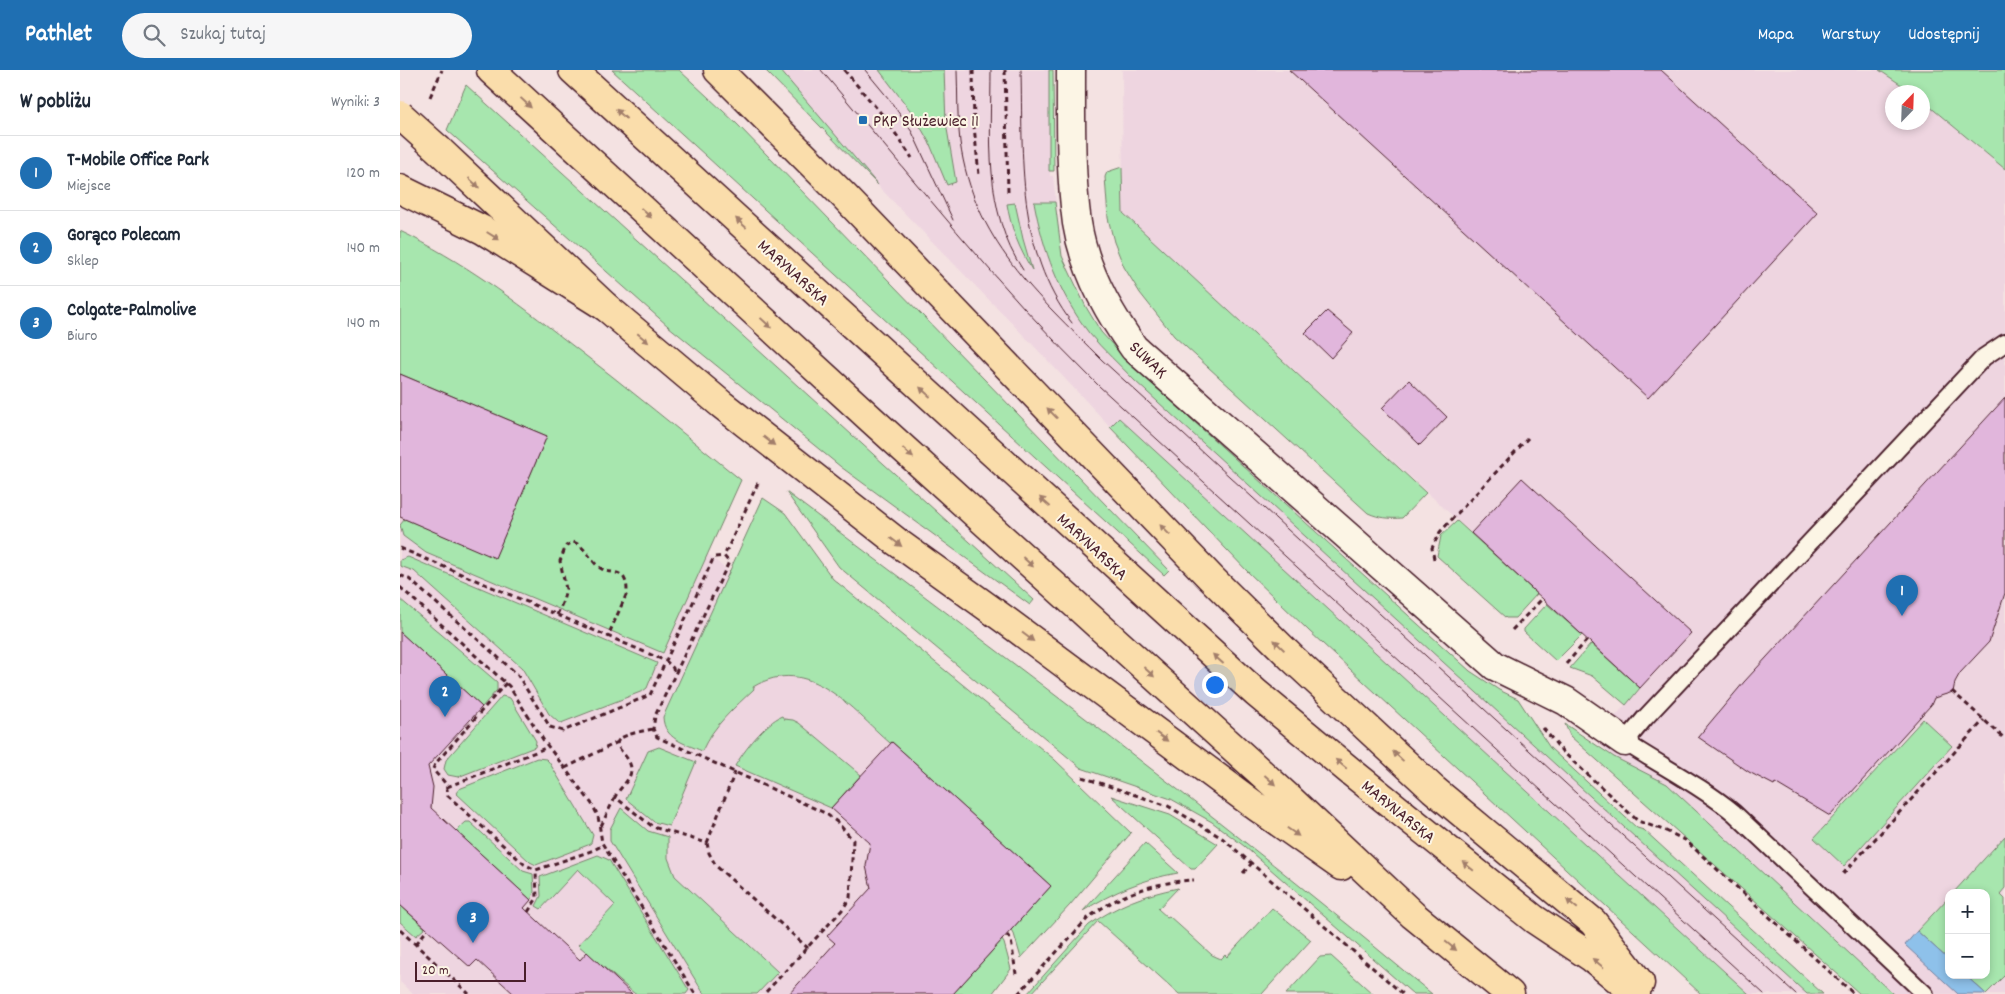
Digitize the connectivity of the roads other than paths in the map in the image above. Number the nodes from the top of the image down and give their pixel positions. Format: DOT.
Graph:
graph roads {
  1 [pos="491,70"];
  2 [pos="574,70"];
  3 [pos="718,70"];
  4 [pos="1071,70"];
  5 [pos="400,115"];
  6 [pos="409,193"];
  7 [pos="606,306"];
  8 [pos="2005,343"];
  9 [pos="1625,742"];
  10 [pos="1413,915"];
  11 [pos="1510,994"];
  12 [pos="1636,994"];
  13 [pos="1649,994"];
  14 [pos="1925,994"];
  1 -- 10 [label="main road, one-way"];
  12 -- 2 [label="main road, MARYNARSKA, one-way"];
  13 -- 3 [label="main road, one-way"];
  4 -- 9 [label="street, SUWAK"];
  5 -- 7 [label="main road, one-way, bridge"];
  6 -- 7 [label="main road, one-way"];
  7 -- 10 [label="main road, one-way"];
  8 -- 9 [label="lane"];
  9 -- 14 [label="lane"];
  10 -- 11 [label="main road, one-way"];
}
